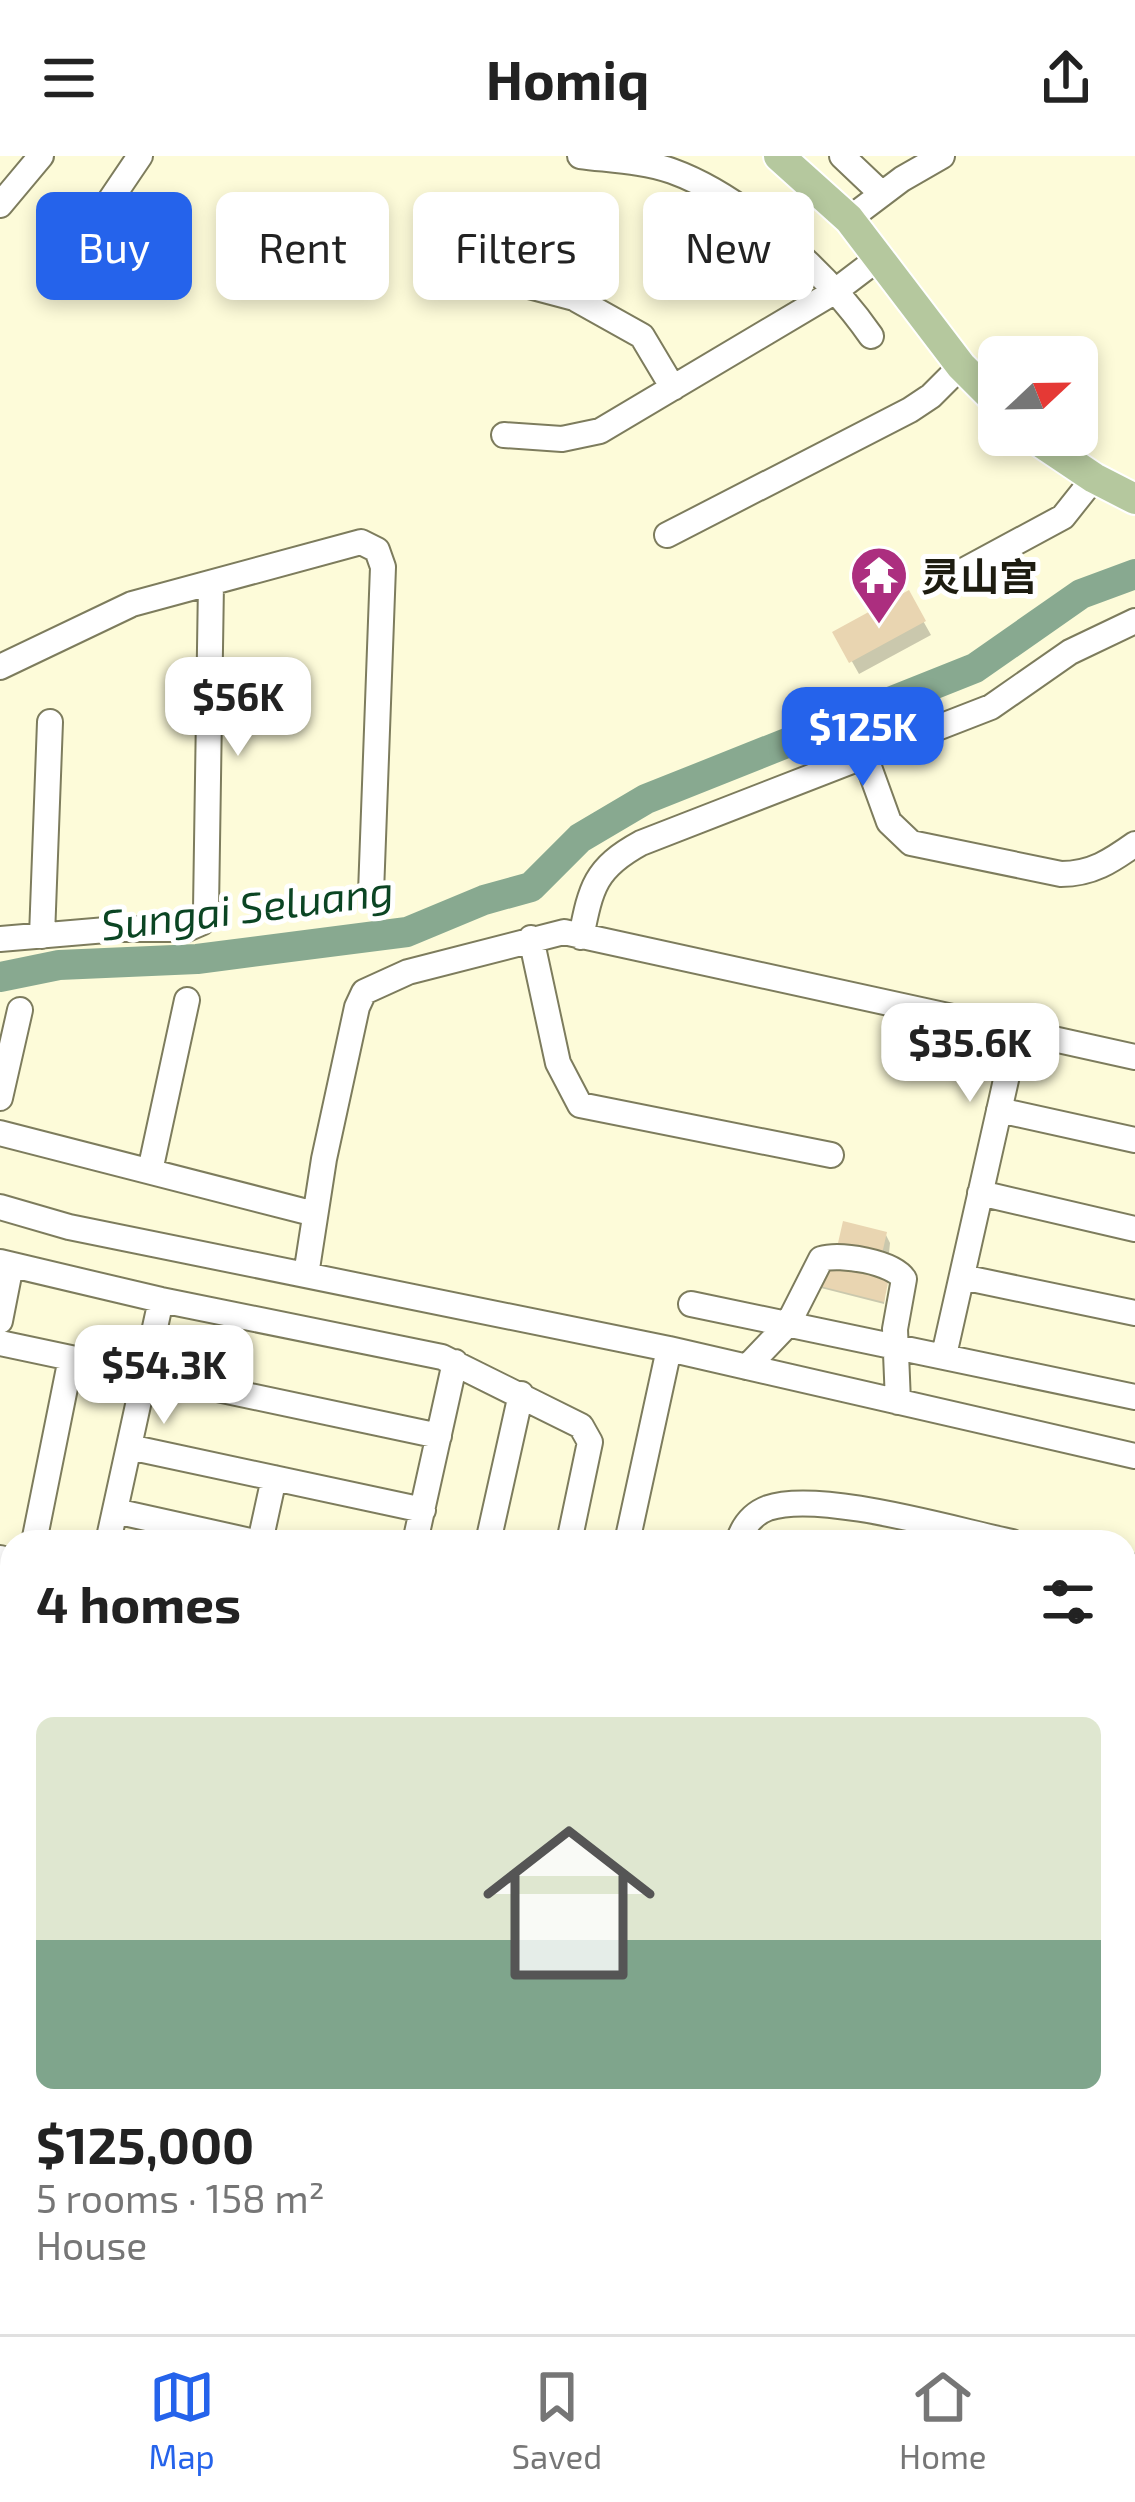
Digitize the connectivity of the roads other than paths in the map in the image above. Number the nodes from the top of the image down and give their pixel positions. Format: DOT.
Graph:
graph roads {
  1 [pos="41,156"];
  2 [pos="140,156"];
  3 [pos="580,156"];
  4 [pos="779,156"];
  5 [pos="842,156"];
  6 [pos="942,156"];
  7 [pos="116,192"];
  8 [pos="882,194"];
  9 [pos="0,205"];
  10 [pos="849,219"];
  11 [pos="880,257"];
  12 [pos="834,292"];
  13 [pos="578,300"];
  14 [pos="871,336"];
  15 [pos="961,366"];
  16 [pos="978,383"];
  17 [pos="673,388"];
  18 [pos="504,435"];
  19 [pos="1061,456"];
  20 [pos="1094,478"];
  21 [pos="1135,499"];
  22 [pos="667,535"];
  23 [pos="958,573"];
  24 [pos="211,583"];
  25 [pos="1135,621"];
  26 [pos="0,667"];
  27 [pos="50,722"];
  28 [pos="865,756"];
  29 [pos="1135,844"];
  30 [pos="371,893"];
  31 [pos="42,935"];
  32 [pos="581,937"];
  33 [pos="531,938"];
  34 [pos="0,939"];
  35 [pos="187,1000"];
  36 [pos="20,1010"];
  37 [pos="1017,1031"];
  38 [pos="1135,1057"];
  39 [pos="0,1098"];
  40 [pos="999,1110"];
  41 [pos="0,1132"];
  42 [pos="1135,1140"];
  43 [pos="831,1155"];
  44 [pos="150,1171"];
  45 [pos="980,1193"];
  46 [pos="0,1207"];
  47 [pos="315,1214"];
  48 [pos="1135,1229"];
  49 [pos="6,1264"];
  50 [pos="306,1275"];
  51 [pos="962,1276"];
  52 [pos="161,1300"];
  53 [pos="691,1304"];
  54 [pos="1135,1312"];
  55 [pos="0,1321"];
  56 [pos="788,1324"];
  57 [pos="0,1342"];
  58 [pos="897,1346"];
  59 [pos="669,1349"];
  60 [pos="944,1355"];
  61 [pos="71,1358"];
  62 [pos="455,1362"];
  63 [pos="748,1367"];
  64 [pos="145,1374"];
  65 [pos="520,1394"];
  66 [pos="1135,1397"];
  67 [pos="898,1402"];
  68 [pos="439,1436"];
  69 [pos="129,1447"];
  70 [pos="1135,1456"];
  71 [pos="274,1478"];
  72 [pos="422,1510"];
  73 [pos="115,1511"];
  74 [pos="36,1530"];
  75 [pos="111,1530"];
  76 [pos="174,1530"];
  77 [pos="261,1530"];
  78 [pos="418,1530"];
  79 [pos="491,1530"];
  80 [pos="572,1530"];
  81 [pos="630,1530"];
  82 [pos="742,1530"];
  83 [pos="953,1530"];
  1 -- 9 [label="street"];
  2 -- 7 [label="street"];
  3 -- 12 [label="street"];
  4 -- 10 [label="main road"];
  5 -- 8 [label="street"];
  6 -- 8 [label="street"];
  8 -- 10 [label="street"];
  10 -- 11 [label="main road"];
  11 -- 12 [label="street"];
  11 -- 15 [label="main road"];
  12 -- 14 [label="street"];
  12 -- 17 [label="street"];
  13 -- 17 [label="street"];
  15 -- 16 [label="main road"];
  15 -- 22 [label="street"];
  17 -- 18 [label="street"];
  19 -- 20 [label="main road"];
  20 -- 21 [label="main road"];
  20 -- 23 [label="street"];
  24 -- 26 [label="street"];
  24 -- 30 [label="street"];
  24 -- 31 [label="street"];
  25 -- 28 [label="street"];
  27 -- 31 [label="street"];
  28 -- 29 [label="street"];
  28 -- 32 [label="street"];
  31 -- 34 [label="street"];
  32 -- 33 [label="street"];
  32 -- 37 [label="street"];
  33 -- 43 [label="street"];
  33 -- 47 [label="street"];
  35 -- 44 [label="street"];
  36 -- 39 [label="street"];
  37 -- 38 [label="street"];
  37 -- 40 [label="street"];
  40 -- 42 [label="street"];
  40 -- 45 [label="street"];
  41 -- 44 [label="street"];
  44 -- 47 [label="street"];
  45 -- 48 [label="street"];
  45 -- 51 [label="street"];
  46 -- 50 [label="street"];
  47 -- 50 [label="street"];
  49 -- 52 [label="street"];
  49 -- 55 [label="street"];
  50 -- 59 [label="street"];
  51 -- 54 [label="street"];
  51 -- 60 [label="street"];
  52 -- 62 [label="street"];
  52 -- 64 [label="street"];
  53 -- 56 [label="street"];
  56 -- 58 [label="street"];
  56 -- 58 [label="street"];
  56 -- 63 [label="street"];
  57 -- 61 [label="street"];
  58 -- 60 [label="street"];
  58 -- 67 [label="street"];
  59 -- 63 [label="street"];
  59 -- 81 [label="street"];
  60 -- 66 [label="street"];
  61 -- 64 [label="street"];
  61 -- 74 [label="street"];
  62 -- 65 [label="street"];
  62 -- 68 [label="street"];
  63 -- 67 [label="street"];
  64 -- 68 [label="street"];
  64 -- 69 [label="street"];
  65 -- 79 [label="street"];
  65 -- 80 [label="street"];
  67 -- 70 [label="street"];
  68 -- 72 [label="street"];
  69 -- 71 [label="street"];
  69 -- 73 [label="street"];
  71 -- 72 [label="street"];
  71 -- 77 [label="street"];
  72 -- 78 [label="street"];
  73 -- 75 [label="street"];
  73 -- 76 [label="street"];
  82 -- 83 [label="street"];
}
